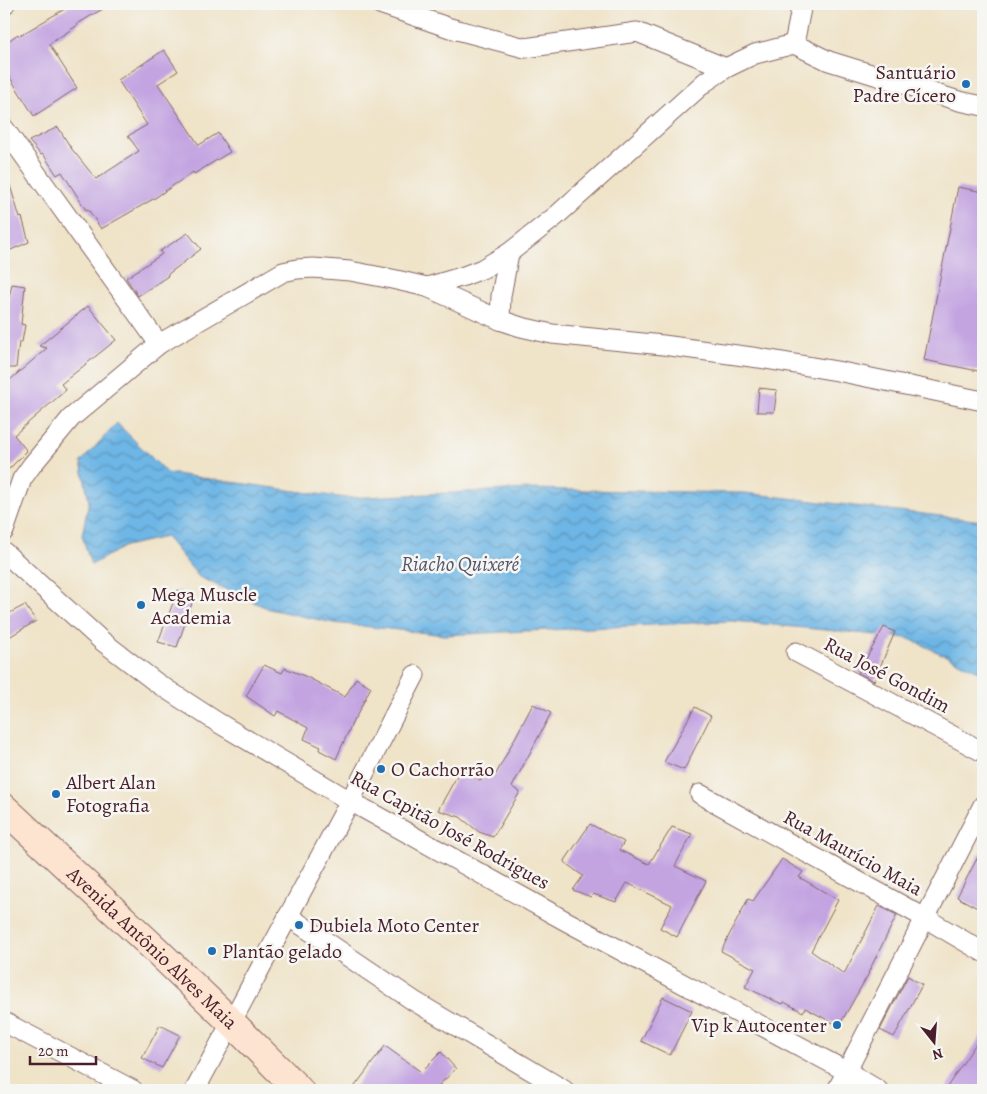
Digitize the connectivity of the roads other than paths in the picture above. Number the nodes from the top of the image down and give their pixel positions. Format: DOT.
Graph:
graph roads {
  1 [pos="380,4"];
  2 [pos="802,4"];
  3 [pos="794,44"];
  4 [pos="726,68"];
  5 [pos="983,106"];
  6 [pos="4,128"];
  7 [pos="509,253"];
  8 [pos="427,287"];
  9 [pos="500,320"];
  10 [pos="159,344"];
  11 [pos="983,402"];
  12 [pos="4,531"];
  13 [pos="4,552"];
  14 [pos="796,652"];
  15 [pos="414,675"];
  16 [pos="983,752"];
  17 [pos="700,794"];
  18 [pos="350,801"];
  19 [pos="983,805"];
  20 [pos="4,808"];
  21 [pos="288,916"];
  22 [pos="925,918"];
  23 [pos="983,952"];
  24 [pos="4,1022"];
  25 [pos="231,1022"];
  26 [pos="846,1071"];
  27 [pos="133,1090"];
  28 [pos="195,1090"];
  29 [pos="299,1090"];
  30 [pos="564,1090"];
  31 [pos="837,1090"];
  32 [pos="878,1090"];
  1 -- 4 [label="street"];
  2 -- 3 [label="street"];
  3 -- 4 [label="street"];
  3 -- 5 [label="street"];
  4 -- 7 [label="street"];
  6 -- 10 [label="street"];
  7 -- 8 [label="street"];
  7 -- 9 [label="street"];
  8 -- 9 [label="street"];
  8 -- 10 [label="street"];
  9 -- 11 [label="street"];
  10 -- 12 [label="street"];
  13 -- 18 [label="street, Rua Capitão José Rodrigues"];
  14 -- 16 [label="street, Rua José Gondim"];
  15 -- 18 [label="street"];
  17 -- 22 [label="street, Rua Maurício Maia"];
  18 -- 21 [label="street"];
  18 -- 26 [label="street, Rua Capitão José Rodrigues"];
  19 -- 22 [label="street"];
  20 -- 25 [label="main road, Avenida Antônio Alves Maia"];
  21 -- 25 [label="street"];
  21 -- 30 [label="street"];
  22 -- 23 [label="street, Rua Maurício Maia"];
  22 -- 26 [label="street"];
  24 -- 27 [label="street"];
  25 -- 28 [label="street"];
  25 -- 29 [label="main road, Avenida Antônio Alves Maia"];
  26 -- 31 [label="street"];
  26 -- 32 [label="street, Rua Capitão José Rodrigues"];
}
